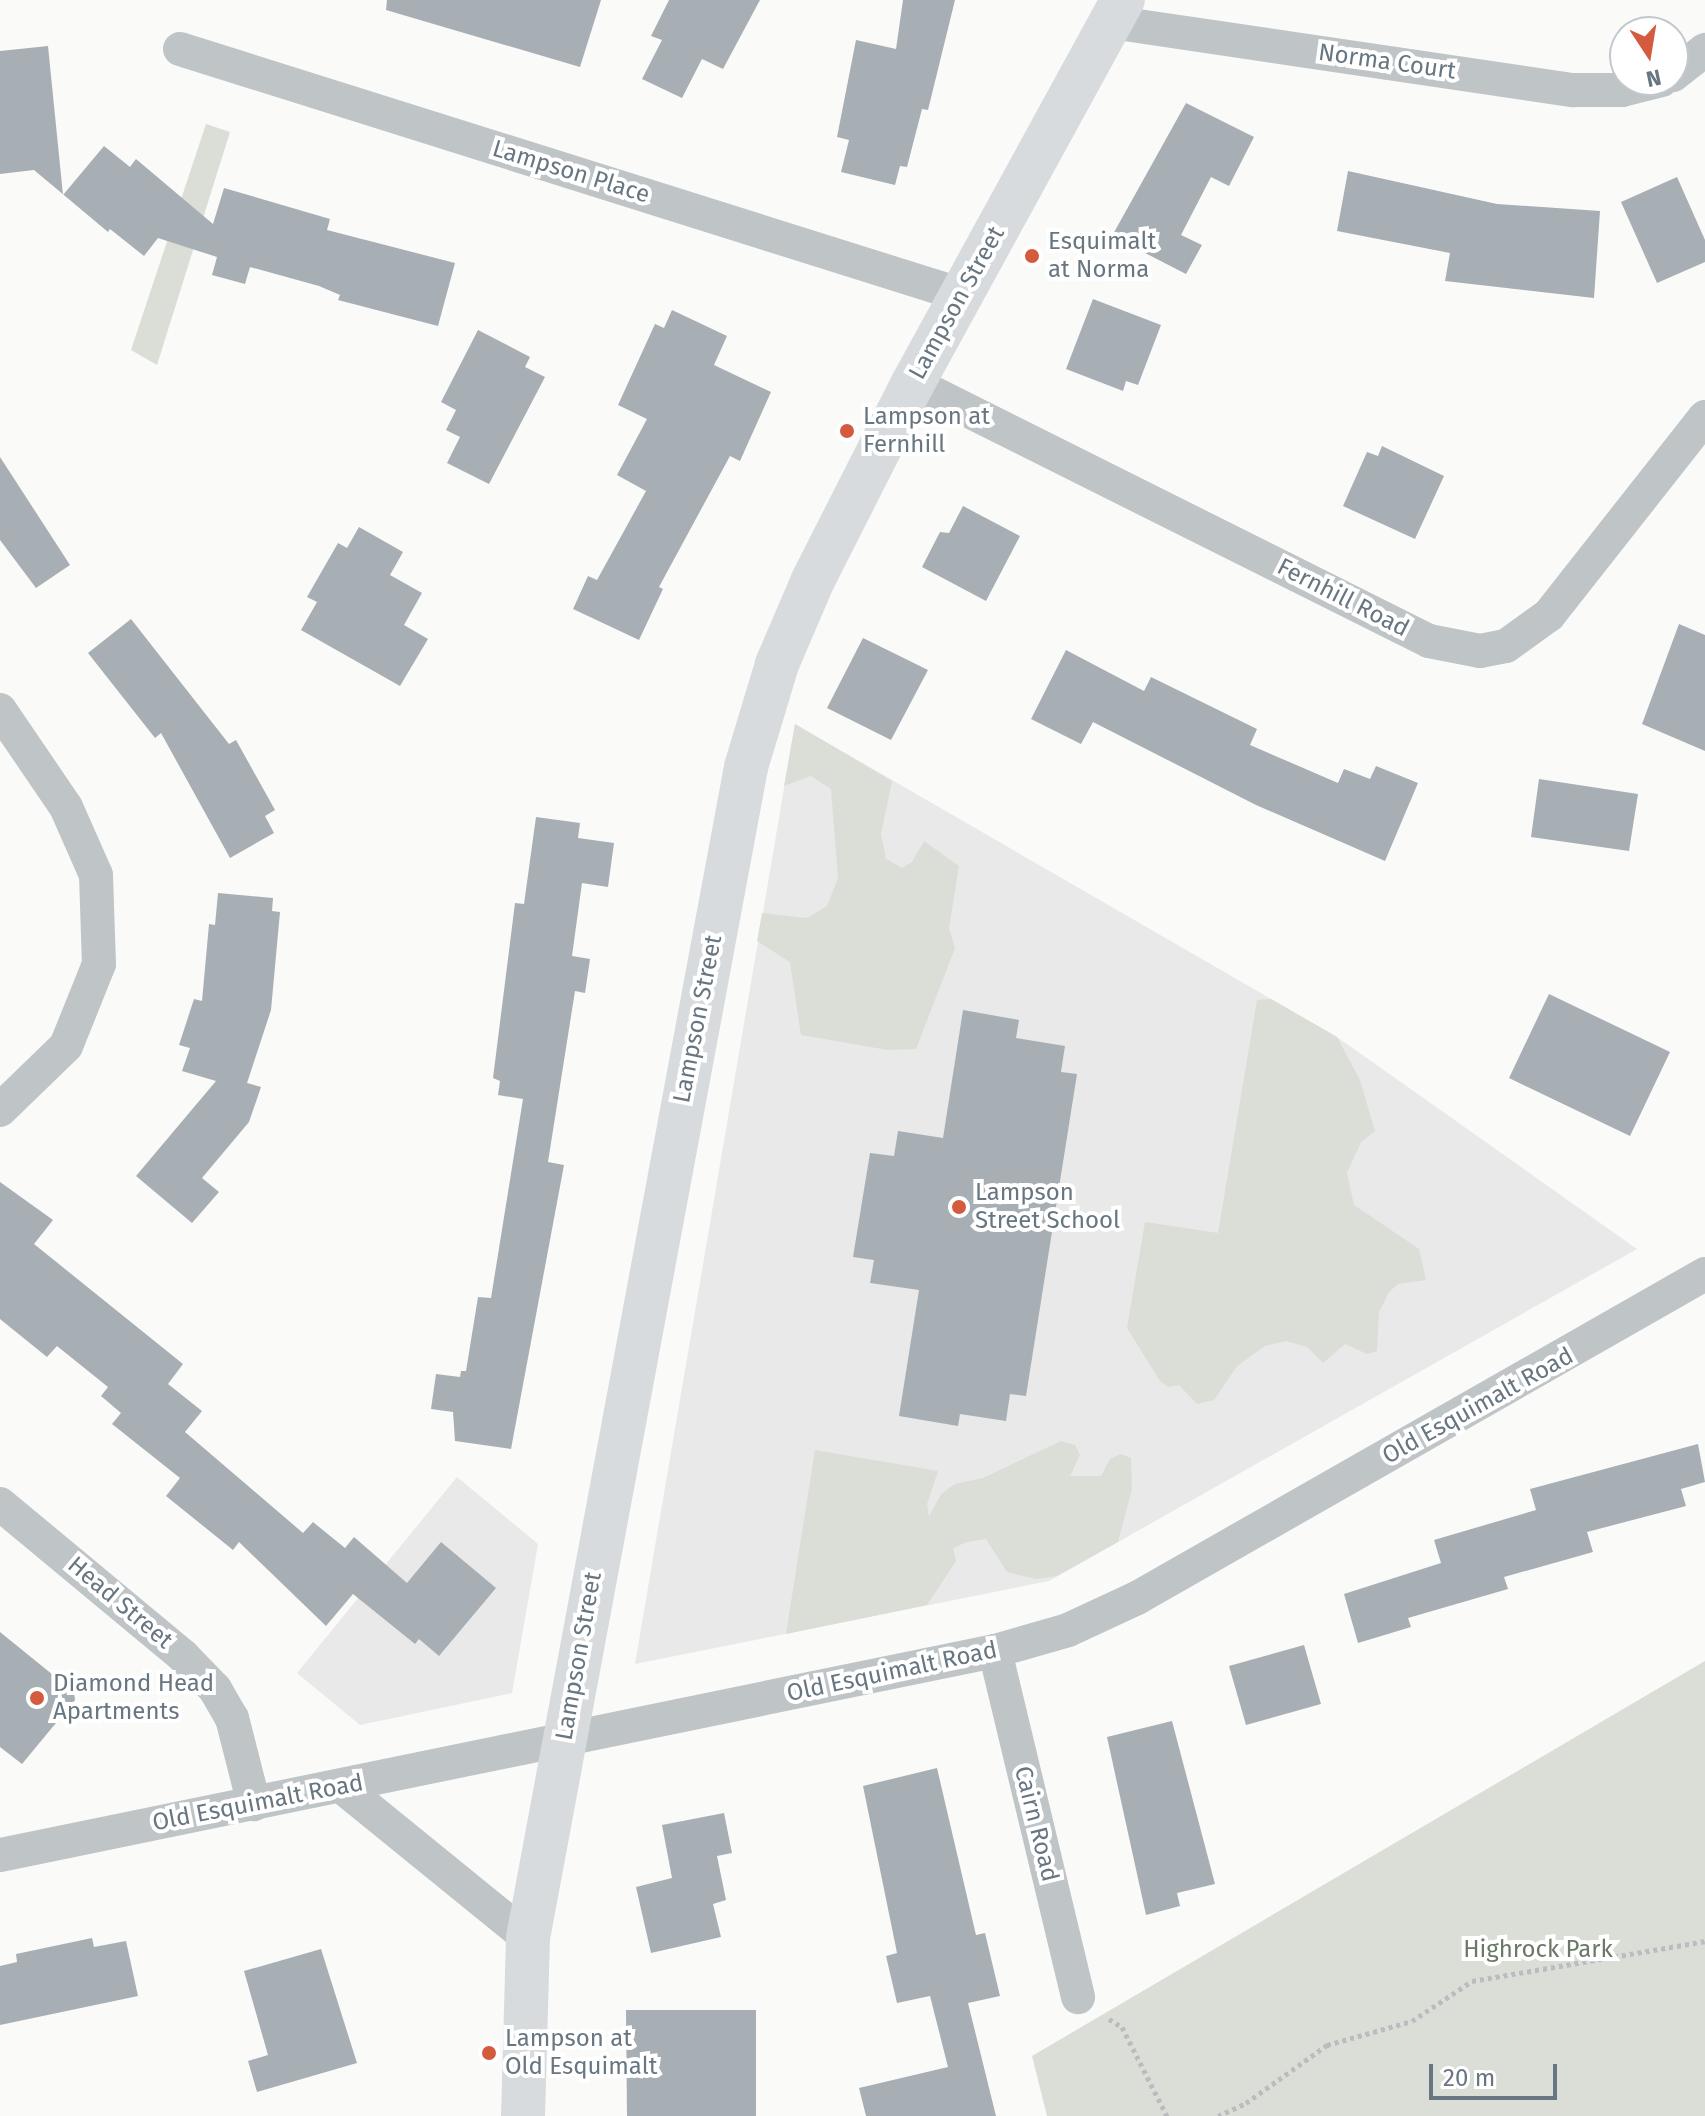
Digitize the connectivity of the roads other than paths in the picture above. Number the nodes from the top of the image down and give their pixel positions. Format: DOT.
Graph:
graph roads {
  1 [pos="1117,11"];
  2 [pos="180,49"];
  3 [pos="1705,50"];
  4 [pos="1689,62"];
  5 [pos="1609,90"];
  6 [pos="962,295"];
  7 [pos="913,383"];
  8 [pos="1705,417"];
  9 [pos="0,710"];
  10 [pos="0,1110"];
  11 [pos="1705,1274"];
  12 [pos="0,1504"];
  13 [pos="995,1651"];
  14 [pos="564,1738"];
  15 [pos="341,1786"];
  16 [pos="254,1804"];
  17 [pos="0,1855"];
  18 [pos="528,1938"];
  19 [pos="1078,1997"];
  20 [pos="523,2116"];
  1 -- 5 [label="street, Norma Court"];
  1 -- 6 [label="main road, Lampson Street"];
  2 -- 6 [label="street, Lampson Place"];
  3 -- 4 [label="street"];
  6 -- 7 [label="main road, Lampson Street"];
  7 -- 8 [label="street, Fernhill Road"];
  7 -- 14 [label="main road, Lampson Street"];
  9 -- 10 [label="street"];
  11 -- 13 [label="street, Old Esquimalt Road"];
  12 -- 16 [label="street, Head Street"];
  13 -- 14 [label="street, Old Esquimalt Road"];
  13 -- 19 [label="street, Cairn Road"];
  14 -- 15 [label="street, Old Esquimalt Road"];
  14 -- 18 [label="main road, Lampson Street"];
  15 -- 16 [label="street, Old Esquimalt Road"];
  15 -- 18 [label="street"];
  16 -- 17 [label="street, Old Esquimalt Road"];
  18 -- 20 [label="main road, Lampson Street"];
}
